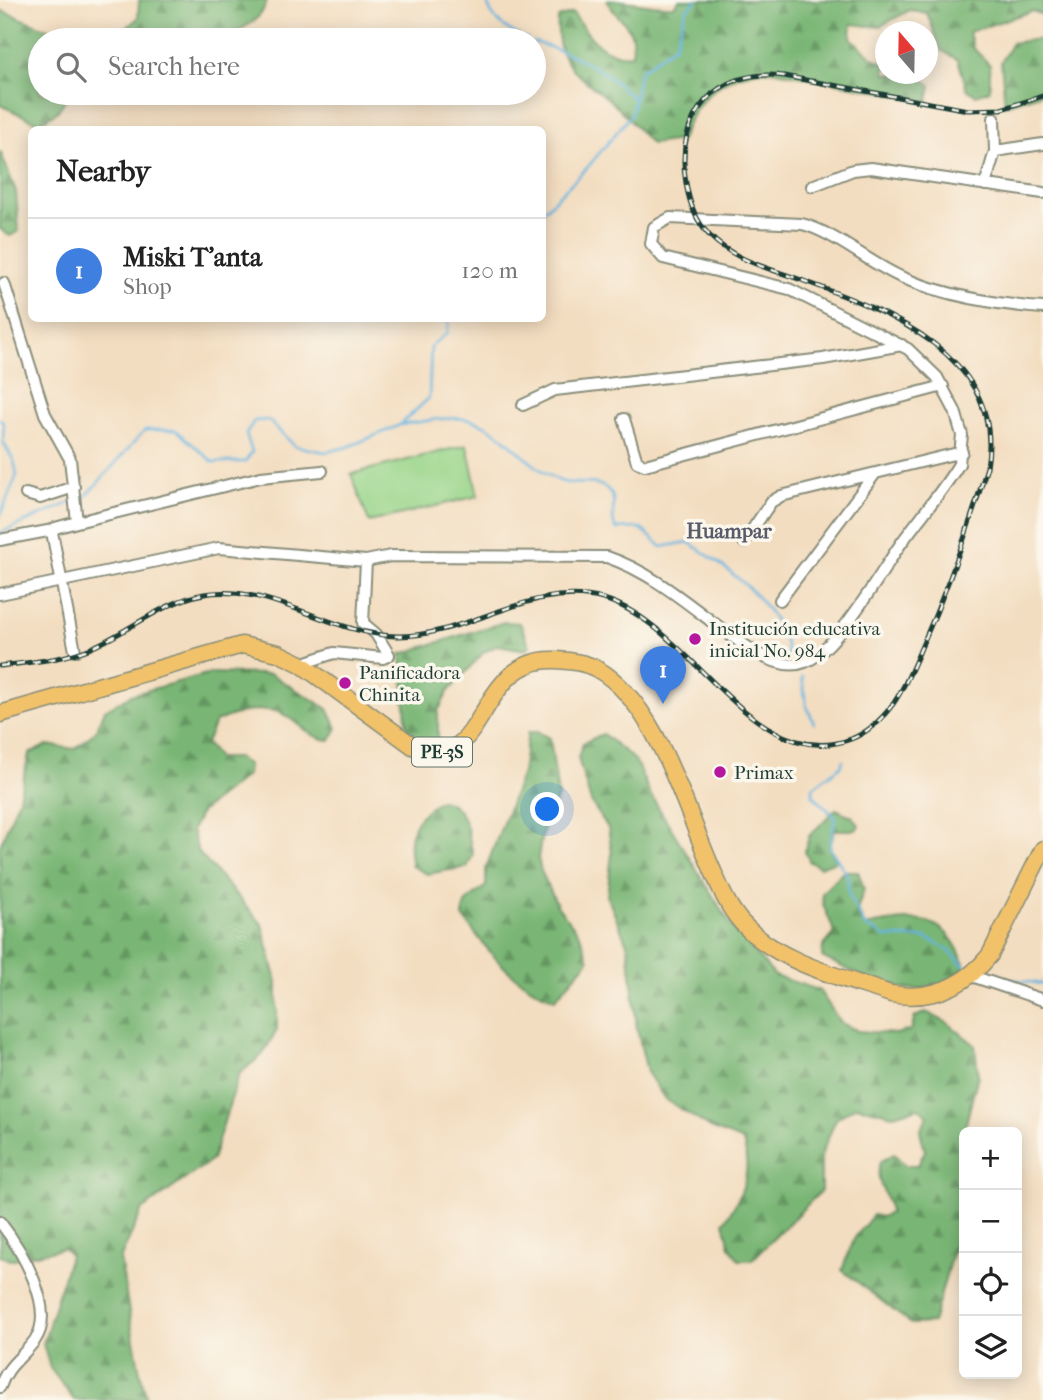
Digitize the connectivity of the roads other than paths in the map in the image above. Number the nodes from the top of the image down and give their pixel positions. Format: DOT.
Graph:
graph roads {
  1 [pos="994,118"];
  2 [pos="1043,145"];
  3 [pos="995,151"];
  4 [pos="985,185"];
  5 [pos="812,186"];
  6 [pos="1043,193"];
  7 [pos="4,283"];
  8 [pos="1043,307"];
  9 [pos="902,345"];
  10 [pos="943,386"];
  11 [pos="523,405"];
  12 [pos="624,419"];
  13 [pos="962,452"];
  14 [pos="322,471"];
  15 [pos="874,475"];
  16 [pos="74,489"];
  17 [pos="26,494"];
  18 [pos="77,517"];
  19 [pos="53,530"];
  20 [pos="0,540"];
  21 [pos="744,542"];
  22 [pos="366,561"];
  23 [pos="62,580"];
  24 [pos="0,594"];
  25 [pos="780,600"];
  26 [pos="75,651"];
  27 [pos="302,664"];
  28 [pos="0,715"];
  29 [pos="1043,849"];
  30 [pos="972,976"];
  31 [pos="1043,1000"];
  32 [pos="0,1222"];
  33 [pos="0,1387"];
  1 -- 3 [label="street"];
  2 -- 3 [label="street"];
  3 -- 4 [label="street"];
  4 -- 5 [label="street"];
  4 -- 6 [label="street"];
  7 -- 16 [label="street"];
  8 -- 9 [label="street"];
  9 -- 10 [label="street"];
  9 -- 11 [label="street"];
  10 -- 12 [label="street"];
  10 -- 13 [label="street"];
  13 -- 15 [label="street"];
  13 -- 22 [label="street"];
  14 -- 18 [label="street"];
  15 -- 21 [label="street"];
  15 -- 25 [label="street"];
  16 -- 17 [label="street"];
  16 -- 18 [label="street"];
  18 -- 19 [label="street"];
  19 -- 20 [label="street"];
  19 -- 23 [label="street"];
  22 -- 23 [label="street"];
  22 -- 27 [label="street"];
  23 -- 24 [label="street"];
  23 -- 26 [label="street"];
  27 -- 28 [label="highway, PE-3S"];
  27 -- 30 [label="highway, PE-3S"];
  29 -- 30 [label="highway, PE-3S"];
  30 -- 31 [label="street"];
  32 -- 33 [label="street"];
}
